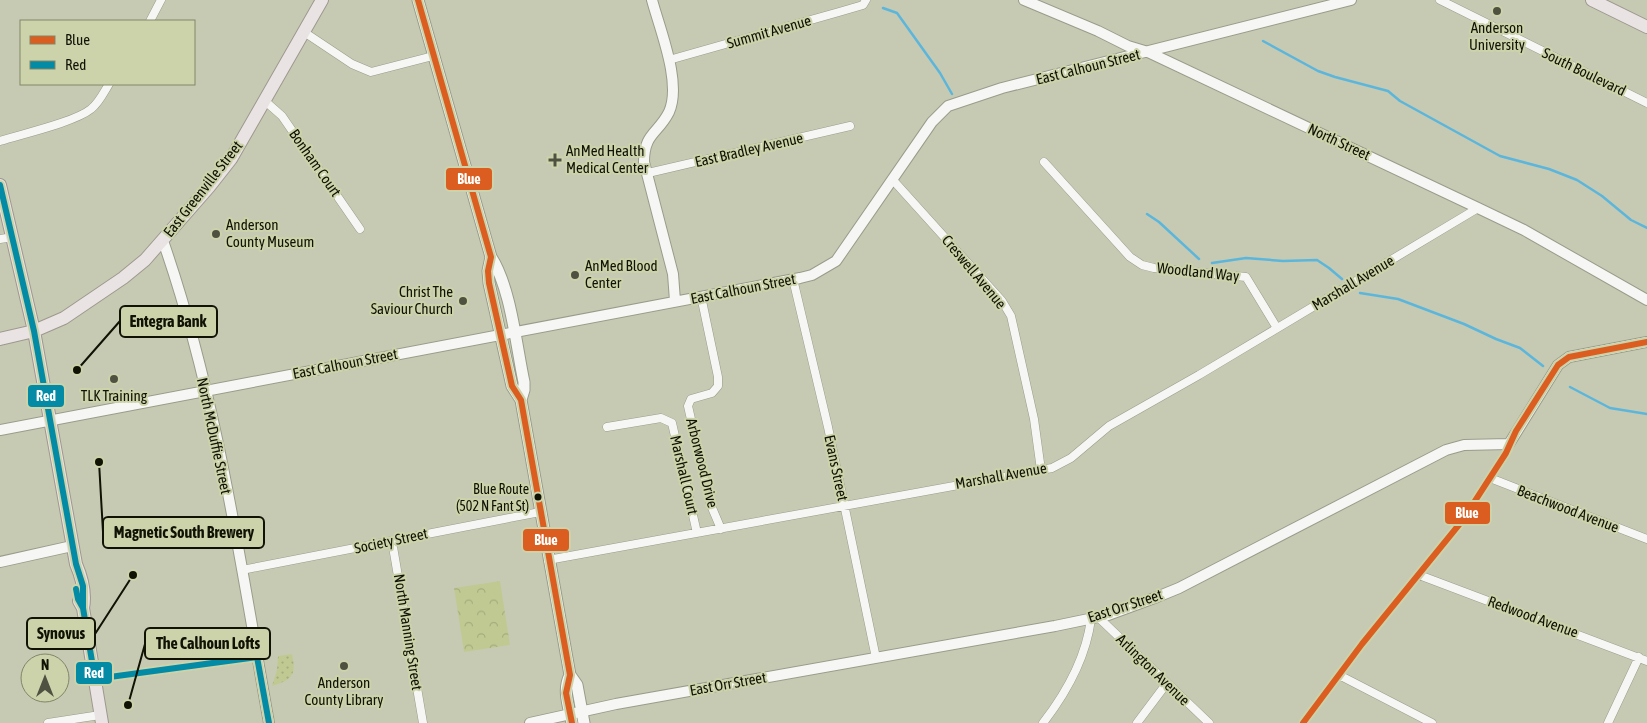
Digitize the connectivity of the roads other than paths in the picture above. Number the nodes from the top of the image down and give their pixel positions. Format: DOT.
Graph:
graph roads {
  1 [pos="161,0"];
  2 [pos="322,0"];
  3 [pos="418,0"];
  4 [pos="652,0"];
  5 [pos="866,0"];
  6 [pos="1024,0"];
  7 [pos="1351,0"];
  8 [pos="1440,0"];
  9 [pos="1592,0"];
  10 [pos="151,20"];
  11 [pos="1647,28"];
  12 [pos="304,32"];
  13 [pos="1148,52"];
  14 [pos="433,56"];
  15 [pos="669,60"];
  16 [pos="108,85"];
  17 [pos="265,100"];
  18 [pos="1647,103"];
  19 [pos="850,126"];
  20 [pos="0,141"];
  21 [pos="1044,162"];
  22 [pos="648,173"];
  23 [pos="892,179"];
  24 [pos="0,185"];
  25 [pos="1478,208"];
  26 [pos="360,229"];
  27 [pos="6,238"];
  28 [pos="163,241"];
  29 [pos="491,258"];
  30 [pos="792,280"];
  31 [pos="702,296"];
  32 [pos="1647,300"];
  33 [pos="675,301"];
  34 [pos="1277,328"];
  35 [pos="34,331"];
  36 [pos="514,332"];
  37 [pos="502,334"];
  38 [pos="0,339"];
  39 [pos="1647,342"];
  40 [pos="205,391"];
  41 [pos="521,400"];
  42 [pos="50,421"];
  43 [pos="607,428"];
  44 [pos="0,430"];
  45 [pos="1510,444"];
  46 [pos="1040,470"];
  47 [pos="1490,478"];
  48 [pos="844,505"];
  49 [pos="540,512"];
  50 [pos="721,529"];
  51 [pos="697,533"];
  52 [pos="1647,539"];
  53 [pos="392,541"];
  54 [pos="72,546"];
  55 [pos="548,560"];
  56 [pos="0,562"];
  57 [pos="242,570"];
  58 [pos="1419,575"];
  59 [pos="1095,618"];
  60 [pos="257,657"];
  61 [pos="876,658"];
  62 [pos="1643,659"];
  63 [pos="570,675"];
  64 [pos="1339,675"];
  65 [pos="94,679"];
  66 [pos="1167,683"];
  67 [pos="583,717"];
  68 [pos="101,719"];
  69 [pos="571,719"];
  70 [pos="48,723"];
  71 [pos="269,723"];
  72 [pos="423,723"];
  73 [pos="530,723"];
  74 [pos="1042,723"];
  75 [pos="1136,723"];
  76 [pos="1209,723"];
  77 [pos="1303,723"];
  78 [pos="1432,723"];
  79 [pos="1608,723"];
  1 -- 10 [label="street"];
  2 -- 12 [label="main road, East Greenville Street"];
  3 -- 14 [label="main road"];
  4 -- 15 [label="street"];
  5 -- 15 [label="street, Summit Avenue"];
  6 -- 13 [label="street, North Street"];
  7 -- 13 [label="street, East Calhoun Street"];
  8 -- 18 [label="street, South Boulevard"];
  9 -- 11 [label="main road"];
  12 -- 14 [label="street"];
  12 -- 17 [label="main road, East Greenville Street"];
  13 -- 23 [label="street, East Calhoun Street"];
  13 -- 25 [label="street, North Street"];
  14 -- 29 [label="main road"];
  15 -- 22 [label="street"];
  16 -- 20 [label="street"];
  17 -- 26 [label="street, Bonham Court"];
  17 -- 28 [label="main road, East Greenville Street"];
  19 -- 22 [label="street, East Bradley Avenue"];
  21 -- 34 [label="street, Woodland Way"];
  22 -- 33 [label="street"];
  23 -- 30 [label="street, East Calhoun Street"];
  23 -- 46 [label="street, Creswell Avenue"];
  24 -- 27 [label="main road"];
  25 -- 32 [label="street, North Street"];
  25 -- 34 [label="street, Marshall Avenue"];
  27 -- 35 [label="main road"];
  28 -- 35 [label="main road, East Greenville Street"];
  28 -- 40 [label="street, North McDuffie Street"];
  29 -- 36 [label="main road"];
  29 -- 37 [label="main road"];
  30 -- 31 [label="street, East Calhoun Street"];
  30 -- 48 [label="street, Evans Street"];
  31 -- 33 [label="street, East Calhoun Street"];
  31 -- 50 [label="street, Arborwood Drive"];
  33 -- 36 [label="street, East Calhoun Street"];
  34 -- 46 [label="street, Marshall Avenue"];
  35 -- 38 [label="main road, East Greenville Street"];
  35 -- 42 [label="main road"];
  36 -- 37 [label="street, East Calhoun Street"];
  36 -- 41 [label="main road"];
  37 -- 40 [label="street, East Calhoun Street"];
  37 -- 41 [label="main road"];
  39 -- 45 [label="street"];
  40 -- 42 [label="street, East Calhoun Street"];
  40 -- 57 [label="street, North McDuffie Street"];
  41 -- 49 [label="main road"];
  42 -- 44 [label="street, East Calhoun Street"];
  42 -- 54 [label="main road"];
  43 -- 51 [label="street, Marshall Court"];
  45 -- 47 [label="street"];
  45 -- 59 [label="street, East Orr Street"];
  46 -- 48 [label="street, Marshall Avenue"];
  47 -- 52 [label="street, Beachwood Avenue"];
  47 -- 58 [label="street"];
  48 -- 50 [label="street, Marshall Avenue"];
  48 -- 61 [label="street, Evans Street"];
  49 -- 53 [label="street, Society Street"];
  49 -- 55 [label="main road"];
  50 -- 51 [label="street, Marshall Avenue"];
  51 -- 55 [label="street, Marshall Avenue"];
  53 -- 57 [label="street, Society Street"];
  53 -- 72 [label="street, North Manning Street"];
  54 -- 56 [label="street"];
  54 -- 65 [label="main road"];
  55 -- 63 [label="main road"];
  57 -- 60 [label="street, North McDuffie Street"];
  58 -- 62 [label="street, Redwood Avenue"];
  58 -- 64 [label="street"];
  59 -- 61 [label="street, East Orr Street"];
  59 -- 66 [label="street, Arlington Avenue"];
  59 -- 74 [label="street"];
  60 -- 65 [label="street"];
  60 -- 71 [label="street, North McDuffie Street"];
  61 -- 67 [label="street, East Orr Street"];
  62 -- 79 [label="street"];
  63 -- 67 [label="main road"];
  63 -- 69 [label="main road"];
  64 -- 77 [label="street"];
  64 -- 78 [label="street"];
  65 -- 68 [label="main road"];
  66 -- 75 [label="street"];
  66 -- 76 [label="street, Arlington Avenue"];
  67 -- 69 [label="street, East Orr Street"];
  68 -- 70 [label="street"];
  69 -- 73 [label="street, East Orr Street"];
}
